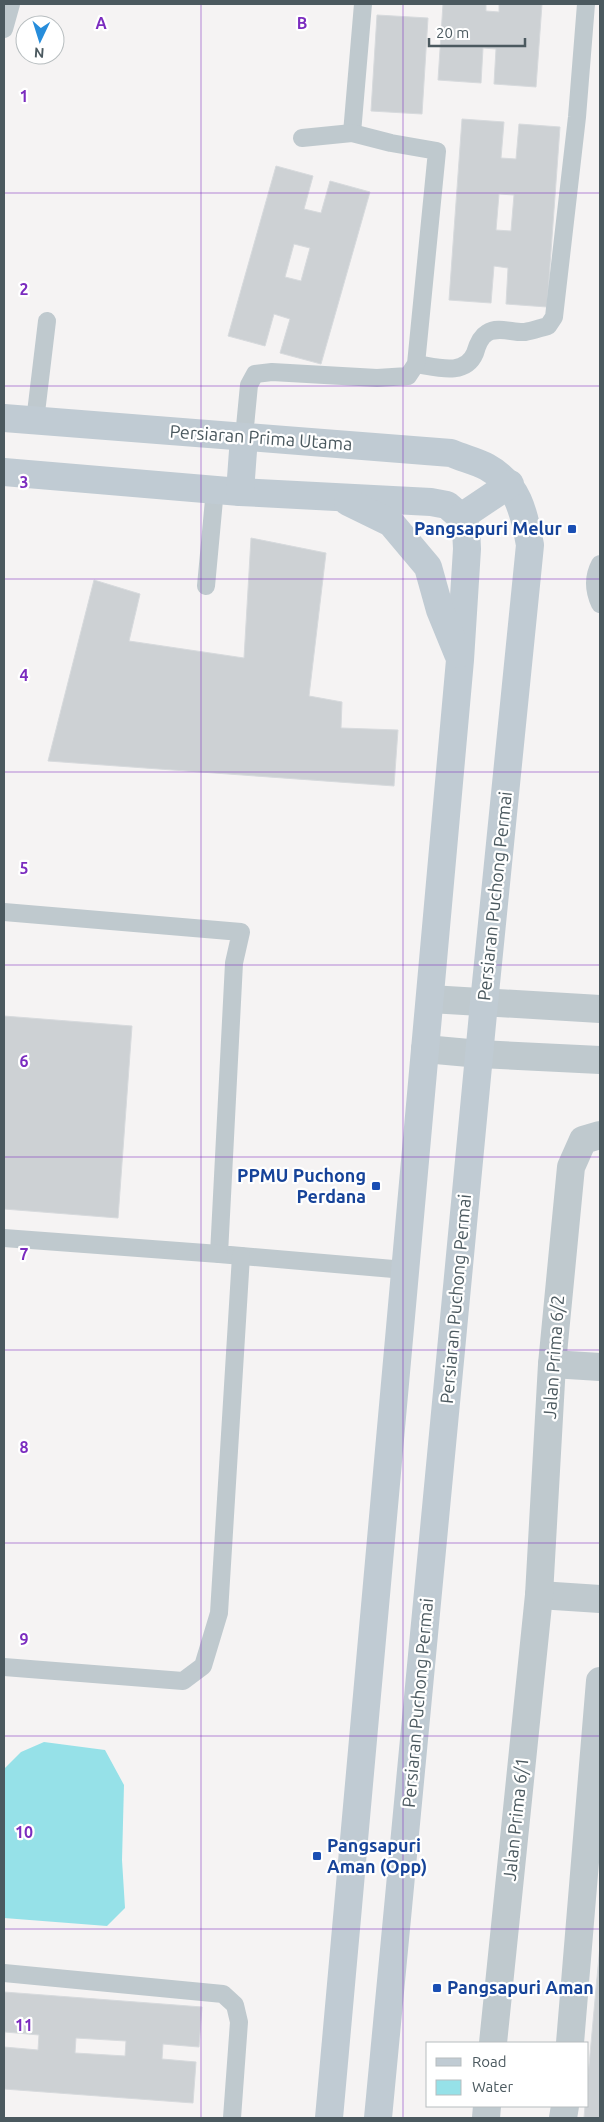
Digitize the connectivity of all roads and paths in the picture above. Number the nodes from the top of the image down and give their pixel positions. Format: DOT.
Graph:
graph roads {
  1 [pos="11,4"];
  2 [pos="363,4"];
  3 [pos="586,4"];
  4 [pos="4,29"];
  5 [pos="352,133"];
  6 [pos="302,138"];
  7 [pos="48,321"];
  8 [pos="416,364"];
  9 [pos="4,418"];
  10 [pos="35,421"];
  11 [pos="244,437"];
  12 [pos="4,472"];
  13 [pos="510,484"];
  14 [pos="227,490"];
  15 [pos="338,497"];
  16 [pos="461,516"];
  17 [pos="600,564"];
  18 [pos="206,586"];
  19 [pos="600,604"];
  20 [pos="460,660"];
  21 [pos="4,912"];
  22 [pos="430,999"];
  23 [pos="484,1003"];
  24 [pos="600,1009"];
  25 [pos="425,1049"];
  26 [pos="480,1054"];
  27 [pos="600,1060"];
  28 [pos="600,1134"];
  29 [pos="4,1238"];
  30 [pos="219,1254"];
  31 [pos="241,1256"];
  32 [pos="405,1270"];
  33 [pos="552,1364"];
  34 [pos="600,1367"];
  35 [pos="539,1595"];
  36 [pos="600,1599"];
  37 [pos="4,1668"];
  38 [pos="600,1681"];
  39 [pos="4,1973"];
  40 [pos="493,2042"];
  41 [pos="570,2042"];
  42 [pos="232,2118"];
  43 [pos="329,2118"];
  44 [pos="378,2118"];
  1 -- 4 [label="lane"];
  2 -- 5 [label="lane"];
  3 -- 8 [label="lane"];
  5 -- 6 [label="lane"];
  5 -- 8 [label="lane"];
  7 -- 10 [label="lane"];
  8 -- 11 [label="lane"];
  9 -- 10 [label="main road, Persiaran Prima Utama"];
  10 -- 11 [label="main road, Persiaran Prima Utama"];
  11 -- 13 [label="main road, Persiaran Prima Utama"];
  11 -- 14 [label="main road"];
  12 -- 14 [label="main road"];
  13 -- 16 [label="main road"];
  13 -- 23 [label="main road, Persiaran Puchong Permai"];
  14 -- 15 [label="main road"];
  14 -- 18 [label="lane"];
  15 -- 16 [label="main road"];
  15 -- 20 [label="main road"];
  16 -- 20 [label="main road"];
  17 -- 19 [label="lane"];
  20 -- 22 [label="main road"];
  21 -- 30 [label="lane"];
  22 -- 23 [label="street"];
  22 -- 25 [label="main road"];
  23 -- 24 [label="street"];
  23 -- 26 [label="main road, Persiaran Puchong Permai"];
  25 -- 26 [label="street"];
  25 -- 32 [label="main road"];
  26 -- 27 [label="street"];
  26 -- 44 [label="main road, Persiaran Puchong Permai"];
  28 -- 33 [label="street, Jalan Prima 6/2"];
  29 -- 30 [label="lane"];
  30 -- 31 [label="lane"];
  31 -- 32 [label="lane"];
  31 -- 37 [label="lane"];
  32 -- 43 [label="main road"];
  33 -- 34 [label="street"];
  33 -- 35 [label="street, Jalan Prima 6/2"];
  35 -- 36 [label="street"];
  35 -- 40 [label="street, Jalan Prima 6/1"];
  38 -- 41 [label="street"];
  39 -- 42 [label="lane"];
}
